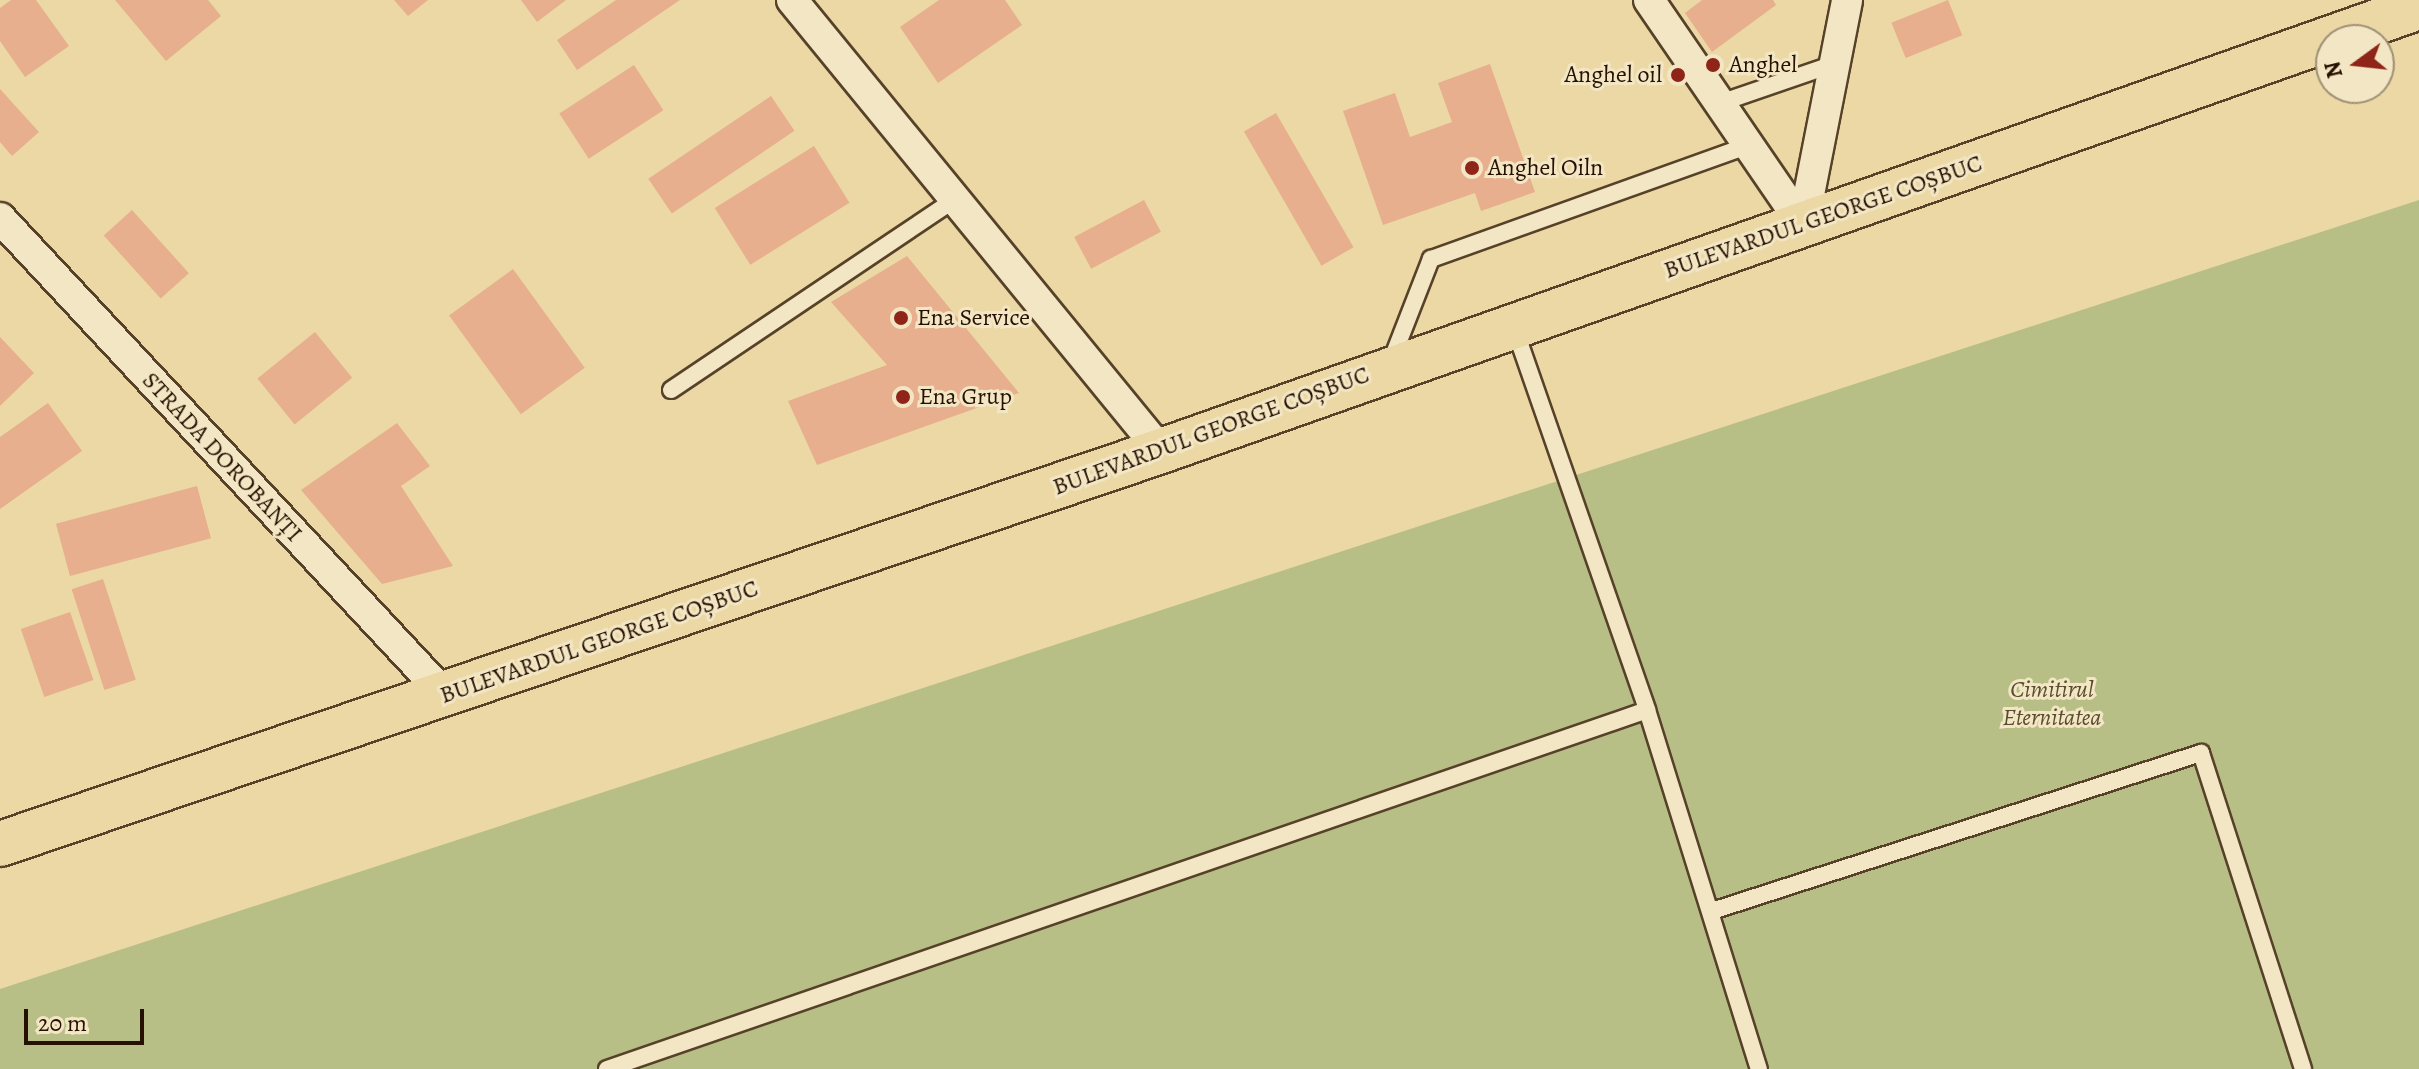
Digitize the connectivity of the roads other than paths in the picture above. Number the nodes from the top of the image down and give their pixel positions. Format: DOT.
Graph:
graph roads {
  1 [pos="792,0"];
  2 [pos="1649,0"];
  3 [pos="1847,0"];
  4 [pos="2419,7"];
  5 [pos="2377,13"];
  6 [pos="2419,26"];
  7 [pos="1834,64"];
  8 [pos="1720,103"];
  9 [pos="1749,145"];
  10 [pos="958,197"];
  11 [pos="0,218"];
  12 [pos="1803,225"];
  13 [pos="1513,324"];
  14 [pos="1389,368"];
  15 [pos="671,390"];
  16 [pos="1161,451"];
  17 [pos="445,695"];
  18 [pos="1647,710"];
  19 [pos="0,844"];
  20 [pos="1712,911"];
  21 [pos="607,1069"];
  22 [pos="1759,1069"];
  23 [pos="2303,1069"];
  1 -- 10 [label="street"];
  2 -- 8 [label="street"];
  3 -- 7 [label="street"];
  4 -- 5 [label="main road, BULEVARDUL GEORGE COȘBUC"];
  5 -- 6 [label="main road"];
  5 -- 12 [label="main road, BULEVARDUL GEORGE COȘBUC"];
  7 -- 8 [label="lane"];
  7 -- 12 [label="street"];
  8 -- 9 [label="street"];
  9 -- 12 [label="street"];
  9 -- 14 [label="lane"];
  10 -- 15 [label="lane"];
  10 -- 16 [label="street"];
  11 -- 17 [label="street, STRADA DOROBANȚI"];
  12 -- 13 [label="main road, BULEVARDUL GEORGE COȘBUC"];
  13 -- 14 [label="main road, BULEVARDUL GEORGE COȘBUC"];
  13 -- 18 [label="lane"];
  14 -- 16 [label="main road, BULEVARDUL GEORGE COȘBUC"];
  16 -- 17 [label="main road, BULEVARDUL GEORGE COȘBUC"];
  17 -- 19 [label="main road, BULEVARDUL GEORGE COȘBUC"];
  18 -- 20 [label="lane"];
  18 -- 21 [label="lane"];
  20 -- 22 [label="lane"];
  20 -- 23 [label="lane"];
}
